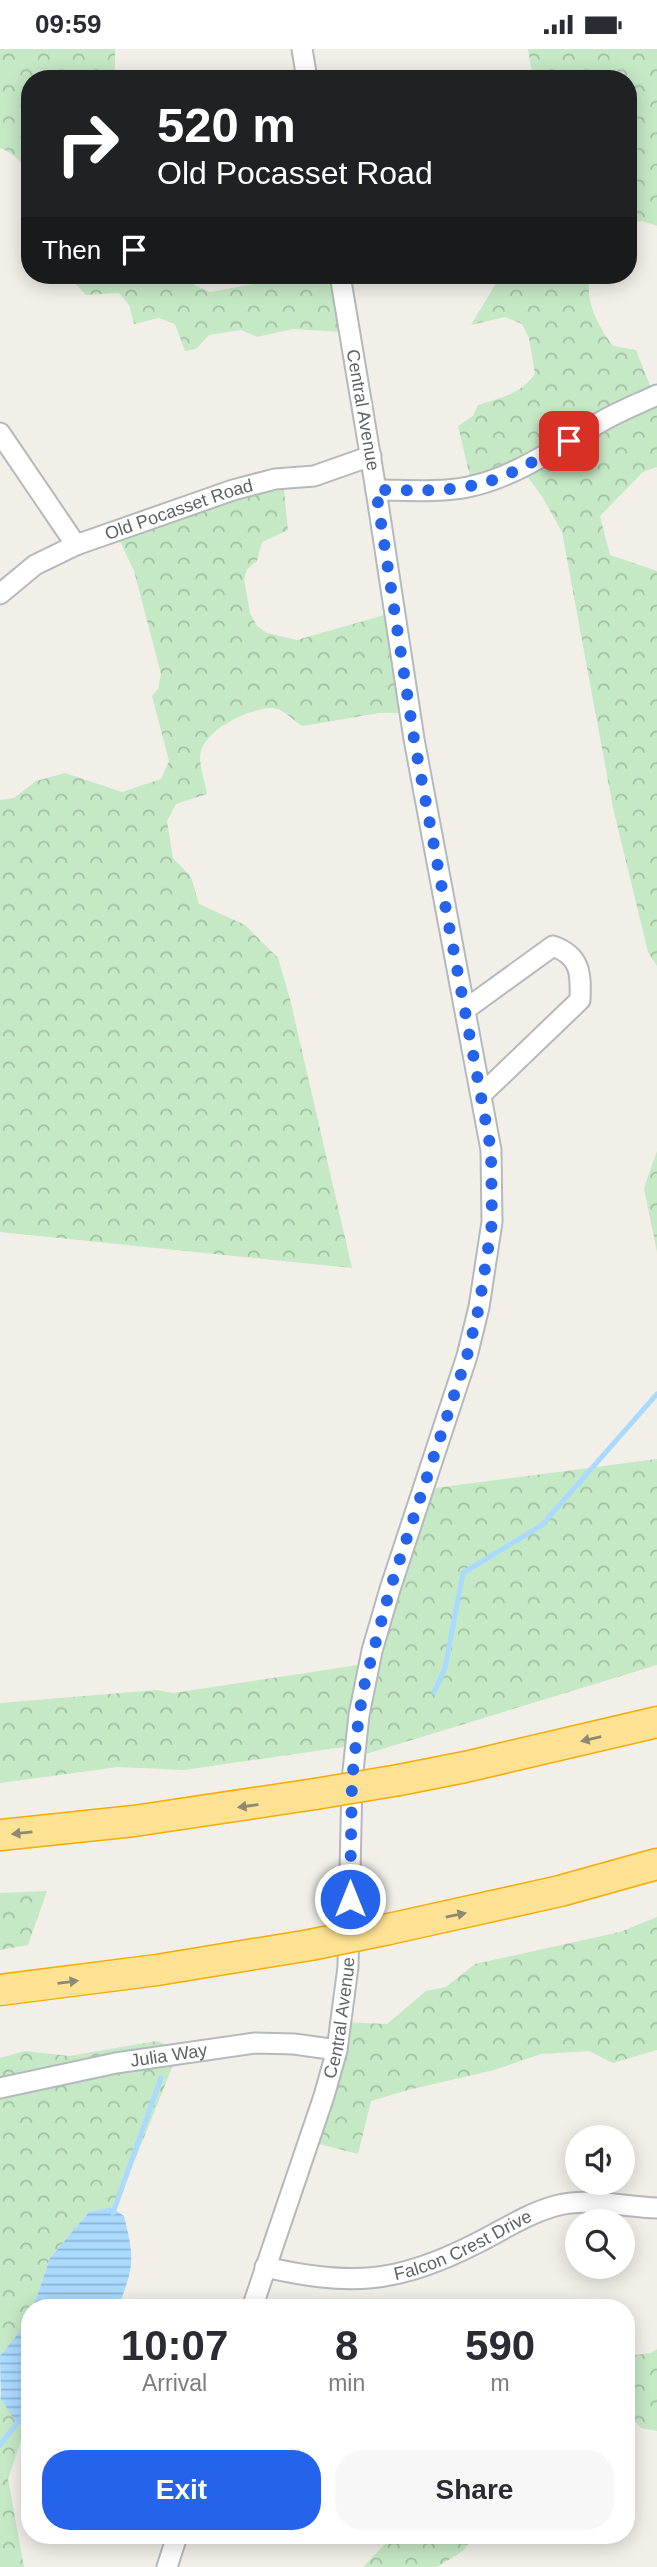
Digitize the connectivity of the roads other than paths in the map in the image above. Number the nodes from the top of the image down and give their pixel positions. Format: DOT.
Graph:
graph roads {
  1 [pos="302,49"];
  2 [pos="306,70"];
  3 [pos="342,284"];
  4 [pos="657,395"];
  5 [pos="0,433"];
  6 [pos="371,456"];
  7 [pos="376,490"];
  8 [pos="76,545"];
  9 [pos="0,594"];
  10 [pos="466,1009"];
  11 [pos="482,1094"];
  12 [pos="657,1722"];
  13 [pos="0,1835"];
  14 [pos="657,1864"];
  15 [pos="0,1990"];
  16 [pos="337,2050"];
  17 [pos="0,2088"];
  18 [pos="657,2208"];
  19 [pos="265,2267"];
  20 [pos="255,2299"];
  21 [pos="174,2544"];
  22 [pos="167,2567"];
  1 -- 2 [label="street"];
  3 -- 6 [label="street, Central Avenue"];
  4 -- 7 [label="street"];
  5 -- 8 [label="street"];
  6 -- 7 [label="street, Central Avenue"];
  6 -- 8 [label="street, Old Pocasset Road"];
  7 -- 10 [label="street, Central Avenue"];
  8 -- 9 [label="street, Old Pocasset Road"];
  10 -- 11 [label="street, Central Avenue"];
  10 -- 11 [label="street"];
  11 -- 16 [label="street, Central Avenue"];
  12 -- 13 [label="highway, one-way, bridge"];
  15 -- 14 [label="highway, one-way, bridge"];
  16 -- 17 [label="street, Julia Way"];
  16 -- 19 [label="street, Central Avenue"];
  18 -- 19 [label="street, Falcon Crest Drive"];
  19 -- 20 [label="street, Central Avenue"];
  21 -- 22 [label="street"];
}
